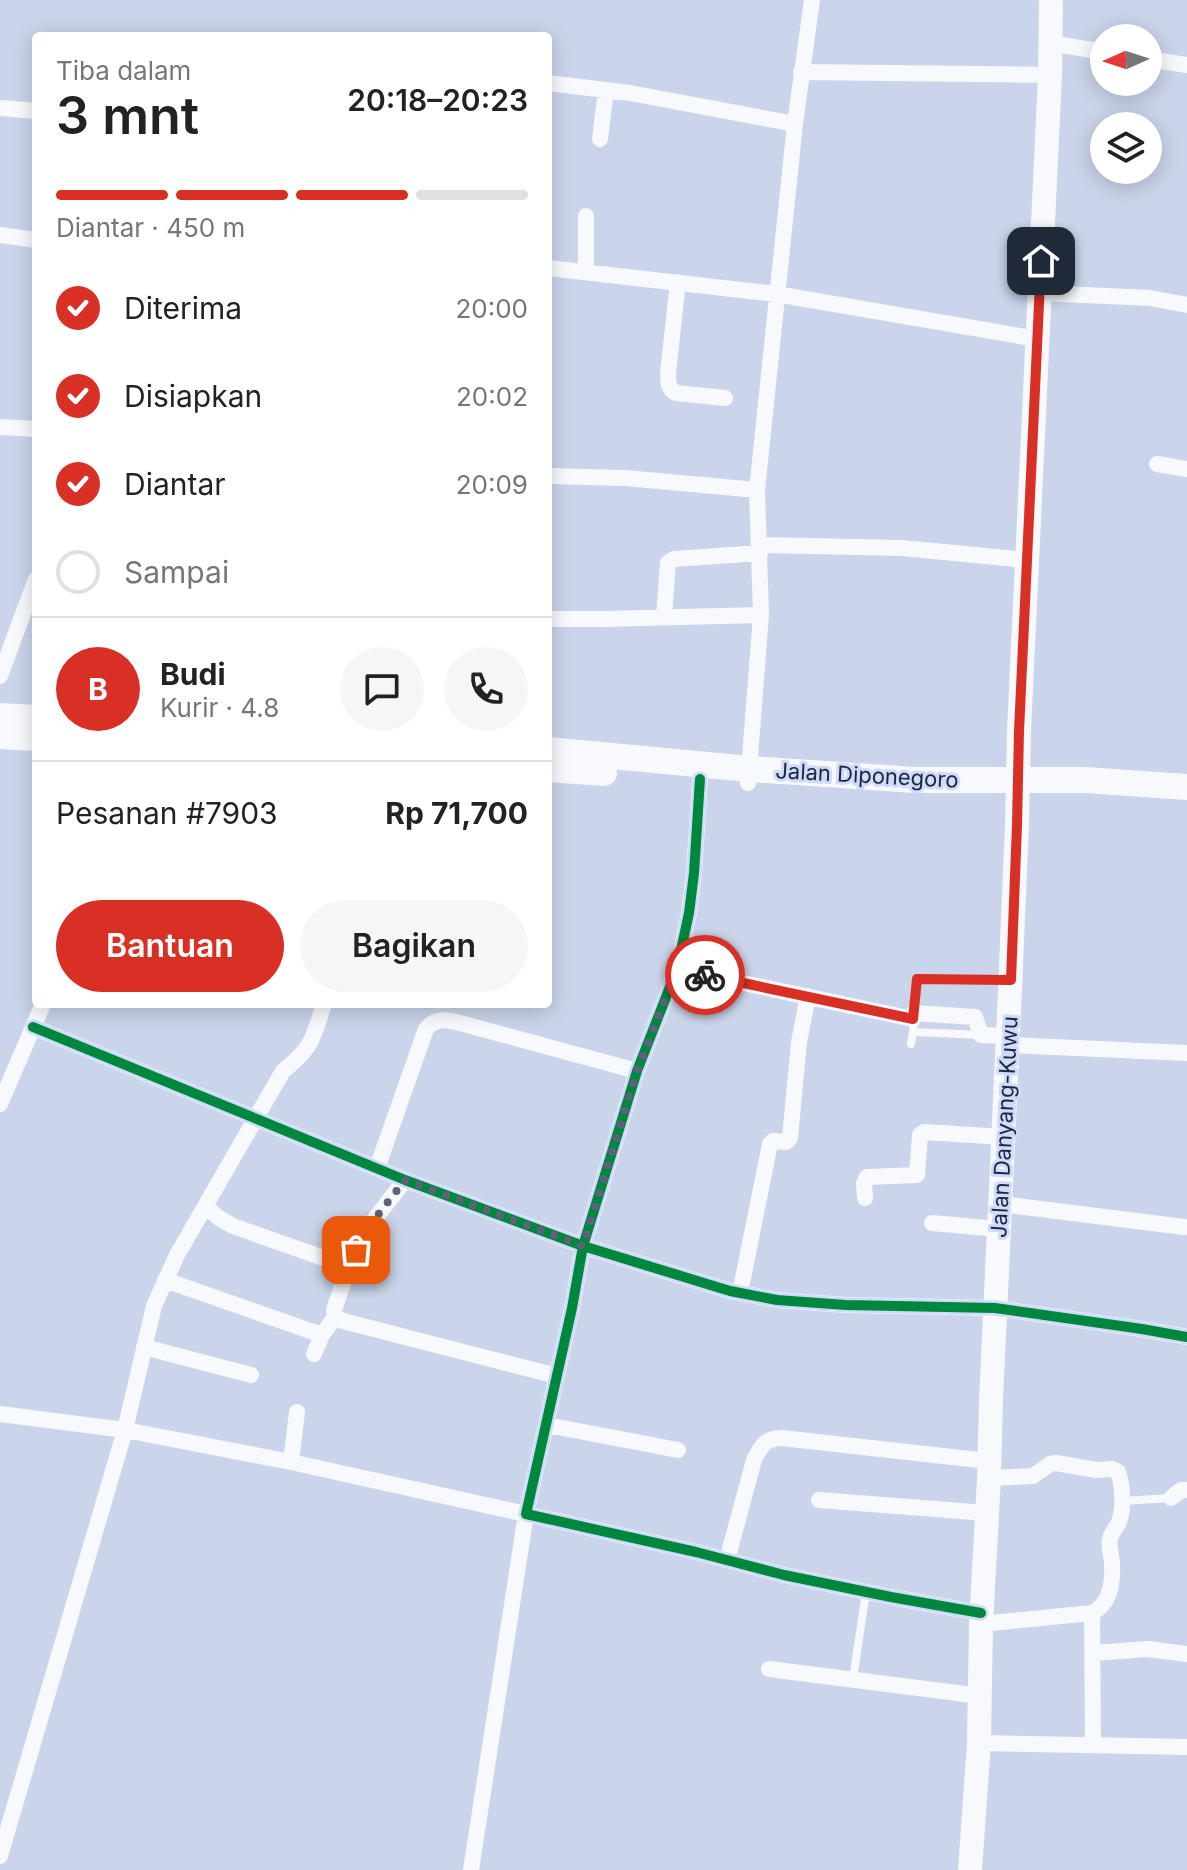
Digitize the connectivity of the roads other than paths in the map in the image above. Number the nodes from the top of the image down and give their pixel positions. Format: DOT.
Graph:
graph roads {
  1 [pos="812,0"];
  2 [pos="1051,0"];
  3 [pos="1049,43"];
  4 [pos="1090,50"];
  5 [pos="1162,61"];
  6 [pos="1187,65"];
  7 [pos="801,72"];
  8 [pos="1050,75"];
  9 [pos="552,83"];
  10 [pos="606,90"];
  11 [pos="0,108"];
  12 [pos="32,111"];
  13 [pos="795,124"];
  14 [pos="600,139"];
  15 [pos="586,216"];
  16 [pos="0,235"];
  17 [pos="32,239"];
  18 [pos="552,268"];
  19 [pos="586,272"];
  20 [pos="678,282"];
  21 [pos="1039,293"];
  22 [pos="776,294"];
  23 [pos="1187,305"];
  24 [pos="1037,339"];
  25 [pos="725,398"];
  26 [pos="0,427"];
  27 [pos="32,429"];
  28 [pos="1157,464"];
  29 [pos="1187,469"];
  30 [pos="552,476"];
  31 [pos="757,490"];
  32 [pos="760,549"];
  33 [pos="1027,560"];
  34 [pos="32,590"];
  35 [pos="761,615"];
  36 [pos="664,617"];
  37 [pos="552,619"];
  38 [pos="0,676"];
  39 [pos="0,716"];
  40 [pos="32,718"];
  41 [pos="0,736"];
  42 [pos="32,738"];
  43 [pos="552,751"];
  44 [pos="552,769"];
  45 [pos="749,776"];
  46 [pos="700,779"];
  47 [pos="1017,786"];
  48 [pos="1187,787"];
  49 [pos="1187,801"];
  50 [pos="677,969"];
  51 [pos="1011,980"];
  52 [pos="808,996"];
  53 [pos="41,1008"];
  54 [pos="323,1008"];
  55 [pos="913,1021"];
  56 [pos="33,1027"];
  57 [pos="1008,1040"];
  58 [pos="911,1044"];
  59 [pos="1187,1053"];
  60 [pos="637,1071"];
  61 [pos="0,1104"];
  62 [pos="256,1117"];
  63 [pos="1004,1137"];
  64 [pos="377,1168"];
  65 [pos="405,1180"];
  66 [pos="865,1198"];
  67 [pos="1001,1204"];
  68 [pos="205,1206"];
  69 [pos="932,1223"];
  70 [pos="1184,1227"];
  71 [pos="999,1229"];
  72 [pos="583,1246"];
  73 [pos="349,1267"];
  74 [pos="165,1280"];
  75 [pos="740,1293"];
  76 [pos="995,1308"];
  77 [pos="335,1317"];
  78 [pos="322,1335"];
  79 [pos="1187,1337"];
  80 [pos="144,1347"];
  81 [pos="314,1354"];
  82 [pos="251,1375"];
  83 [pos="557,1376"];
  84 [pos="297,1412"];
  85 [pos="0,1414"];
  86 [pos="547,1425"];
  87 [pos="125,1430"];
  88 [pos="678,1450"];
  89 [pos="291,1462"];
  90 [pos="989,1469"];
  91 [pos="1187,1490"];
  92 [pos="1171,1498"];
  93 [pos="819,1500"];
  94 [pos="1122,1501"];
  95 [pos="987,1513"];
  96 [pos="526,1514"];
  97 [pos="727,1560"];
  98 [pos="866,1592"];
  99 [pos="1092,1613"];
  100 [pos="981,1618"];
  101 [pos="1093,1653"];
  102 [pos="1187,1654"];
  103 [pos="769,1669"];
  104 [pos="853,1679"];
  105 [pos="981,1696"];
  106 [pos="979,1743"];
  107 [pos="1093,1745"];
  108 [pos="1187,1747"];
  109 [pos="0,1856"];
  110 [pos="471,1870"];
  111 [pos="970,1870"];
  1 -- 7 [label="street"];
  2 -- 3 [label="street, Jalan Danyang-Kuwu"];
  3 -- 4 [label="street"];
  3 -- 8 [label="street, Jalan Danyang-Kuwu"];
  5 -- 6 [label="street"];
  7 -- 8 [label="street"];
  7 -- 13 [label="street"];
  8 -- 21 [label="street, Jalan Danyang-Kuwu"];
  9 -- 10 [label="street"];
  10 -- 13 [label="street"];
  10 -- 14 [label="street"];
  11 -- 12 [label="street"];
  13 -- 22 [label="street"];
  15 -- 19 [label="street"];
  16 -- 17 [label="street"];
  18 -- 19 [label="street"];
  19 -- 20 [label="street"];
  20 -- 22 [label="street"];
  20 -- 25 [label="street"];
  21 -- 23 [label="street"];
  21 -- 24 [label="street, Jalan Danyang-Kuwu"];
  22 -- 24 [label="street"];
  22 -- 31 [label="street"];
  24 -- 33 [label="street, Jalan Danyang-Kuwu"];
  26 -- 27 [label="street"];
  28 -- 29 [label="street"];
  30 -- 31 [label="street"];
  31 -- 32 [label="street"];
  32 -- 33 [label="street"];
  32 -- 35 [label="street"];
  32 -- 36 [label="street"];
  33 -- 47 [label="street, Jalan Danyang-Kuwu"];
  34 -- 38 [label="street"];
  35 -- 36 [label="street"];
  35 -- 45 [label="street"];
  36 -- 37 [label="street"];
  39 -- 40 [label="main road"];
  41 -- 42 [label="main road"];
  43 -- 45 [label="main road, Jalan Diponegoro"];
  44 -- 46 [label="main road, Jalan Diponegoro"];
  45 -- 46 [label="main road, Jalan Diponegoro"];
  45 -- 47 [label="main road, Jalan Diponegoro"];
  46 -- 50 [label="street"];
  47 -- 48 [label="main road, Jalan Diponegoro"];
  47 -- 49 [label="main road, Jalan Diponegoro"];
  47 -- 51 [label="street, Jalan Danyang-Kuwu"];
  50 -- 52 [label="street"];
  50 -- 60 [label="street"];
  51 -- 55 [label="lane"];
  51 -- 57 [label="street, Jalan Danyang-Kuwu"];
  52 -- 55 [label="street"];
  52 -- 75 [label="street"];
  53 -- 56 [label="street"];
  54 -- 62 [label="street"];
  55 -- 57 [label="street"];
  55 -- 58 [label="lane"];
  56 -- 61 [label="street"];
  56 -- 62 [label="street"];
  57 -- 59 [label="street"];
  57 -- 63 [label="street, Jalan Danyang-Kuwu"];
  60 -- 64 [label="street"];
  60 -- 72 [label="street"];
  62 -- 64 [label="street"];
  62 -- 68 [label="street"];
  63 -- 66 [label="street"];
  63 -- 67 [label="street, Jalan Danyang-Kuwu"];
  64 -- 65 [label="street"];
  65 -- 72 [label="street"];
  65 -- 73 [label="street"];
  67 -- 70 [label="street"];
  67 -- 71 [label="street, Jalan Danyang-Kuwu"];
  68 -- 73 [label="street"];
  68 -- 74 [label="street"];
  69 -- 71 [label="street"];
  71 -- 76 [label="street, Jalan Danyang-Kuwu"];
  72 -- 75 [label="street"];
  72 -- 83 [label="street"];
  73 -- 77 [label="street"];
  74 -- 78 [label="street"];
  74 -- 80 [label="street"];
  75 -- 76 [label="street"];
  76 -- 79 [label="street"];
  76 -- 90 [label="street, Jalan Danyang-Kuwu"];
  77 -- 78 [label="street"];
  77 -- 83 [label="street"];
  78 -- 81 [label="street"];
  80 -- 82 [label="street"];
  80 -- 87 [label="street"];
  83 -- 86 [label="street"];
  84 -- 89 [label="street"];
  85 -- 87 [label="street"];
  86 -- 88 [label="street"];
  86 -- 96 [label="street"];
  87 -- 89 [label="street"];
  87 -- 109 [label="street"];
  89 -- 96 [label="street"];
  90 -- 94 [label="street"];
  90 -- 95 [label="street, Jalan Danyang-Kuwu"];
  90 -- 97 [label="street"];
  91 -- 92 [label="street"];
  92 -- 94 [label="lane"];
  93 -- 95 [label="street"];
  94 -- 99 [label="street"];
  95 -- 100 [label="street, Jalan Danyang-Kuwu"];
  96 -- 97 [label="street"];
  96 -- 110 [label="street"];
  97 -- 98 [label="street"];
  98 -- 100 [label="street"];
  98 -- 104 [label="lane"];
  99 -- 100 [label="street"];
  99 -- 101 [label="street"];
  100 -- 105 [label="street, Jalan Danyang-Kuwu"];
  101 -- 102 [label="street"];
  101 -- 107 [label="street"];
  103 -- 104 [label="street"];
  104 -- 105 [label="street"];
  105 -- 106 [label="street, Jalan Danyang-Kuwu"];
  106 -- 107 [label="street"];
  106 -- 111 [label="street, Jalan Danyang-Kuwu"];
  107 -- 108 [label="street"];
}
